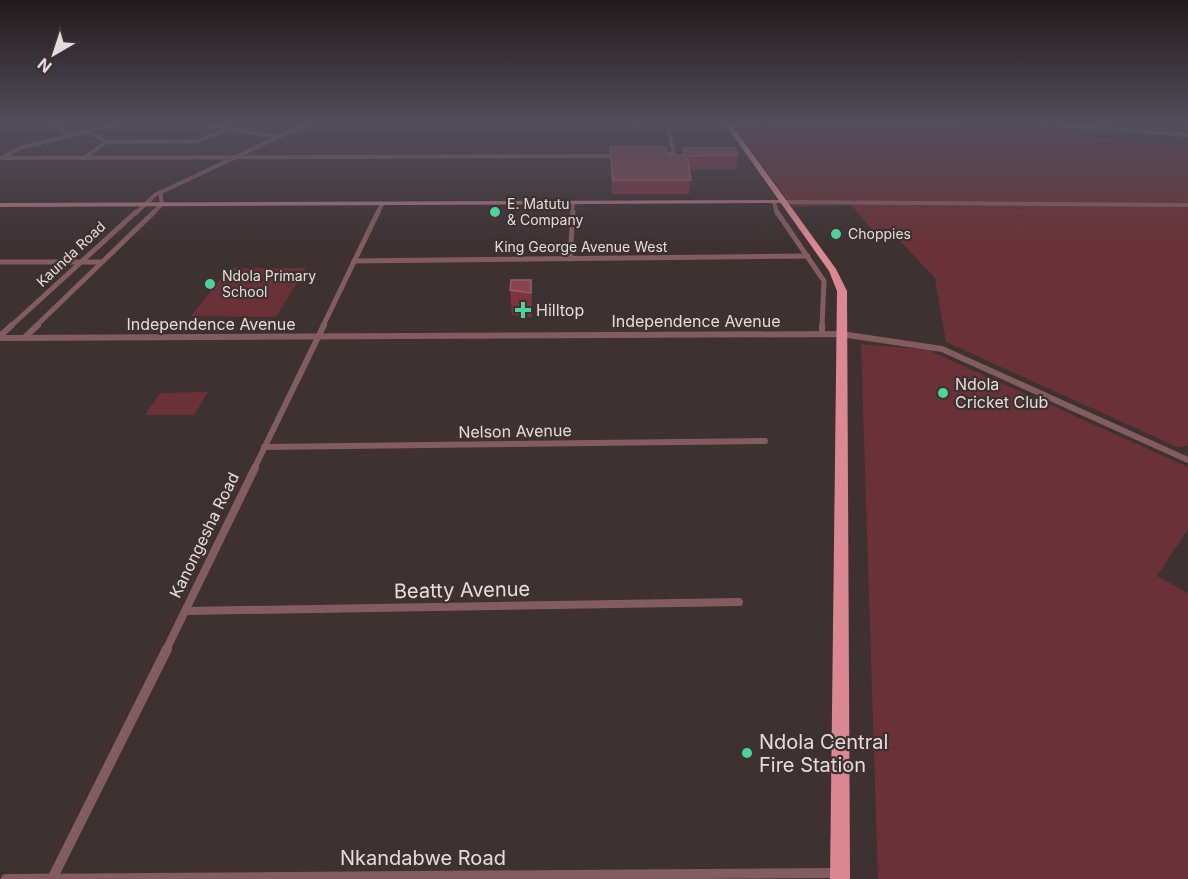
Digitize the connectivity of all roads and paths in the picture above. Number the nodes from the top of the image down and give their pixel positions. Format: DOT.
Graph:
graph roads {
  1 [pos="218,165"];
  2 [pos="755,165"];
  3 [pos="160,192"];
  4 [pos="779,202"];
  5 [pos="573,203"];
  6 [pos="0,204"];
  7 [pos="142,204"];
  8 [pos="382,204"];
  9 [pos="163,205"];
  10 [pos="1188,205"];
  11 [pos="808,256"];
  12 [pos="570,259"];
  13 [pos="354,261"];
  14 [pos="0,262"];
  15 [pos="80,262"];
  16 [pos="102,262"];
  17 [pos="822,334"];
  18 [pos="841,334"];
  19 [pos="0,337"];
  20 [pos="316,337"];
  21 [pos="24,338"];
  22 [pos="765,441"];
  23 [pos="264,447"];
  24 [pos="1188,460"];
  25 [pos="739,602"];
  26 [pos="186,611"];
  27 [pos="840,876"];
  28 [pos="6,879"];
  29 [pos="52,879"];
  1 -- 3 [label="street, Kaunda Road"];
  2 -- 4 [label="highway"];
  3 -- 7 [label="street, Kaunda Road"];
  3 -- 9 [label="street"];
  4 -- 5 [label="main road"];
  4 -- 10 [label="street"];
  4 -- 11 [label="street"];
  4 -- 18 [label="highway"];
  5 -- 8 [label="main road"];
  5 -- 12 [label="street"];
  6 -- 7 [label="main road"];
  7 -- 9 [label="main road"];
  7 -- 15 [label="street, Kaunda Road"];
  8 -- 9 [label="main road"];
  8 -- 13 [label="street, Kanongesha Road"];
  9 -- 16 [label="street, Kaunda Road"];
  11 -- 12 [label="street, King George Avenue West"];
  11 -- 17 [label="street"];
  12 -- 13 [label="street, King George Avenue West"];
  13 -- 20 [label="street, Kanongesha Road"];
  14 -- 15 [label="street"];
  15 -- 16 [label="street"];
  15 -- 19 [label="street, Kaunda Road"];
  16 -- 21 [label="street, Kaunda Road"];
  17 -- 18 [label="street, Independence Avenue"];
  17 -- 20 [label="street, Independence Avenue"];
  18 -- 24 [label="street, Independence Avenue"];
  18 -- 27 [label="highway"];
  19 -- 21 [label="street, Independence Avenue"];
  20 -- 21 [label="street, Independence Avenue"];
  20 -- 23 [label="street, Kanongesha Road"];
  22 -- 23 [label="street, Nelson Avenue"];
  23 -- 26 [label="street, Kanongesha Road"];
  25 -- 26 [label="street, Beatty Avenue"];
  26 -- 29 [label="street, Kanongesha Road"];
  27 -- 29 [label="street, Nkandabwe Road"];
  28 -- 29 [label="street, Nkandabwe Road"];
}
